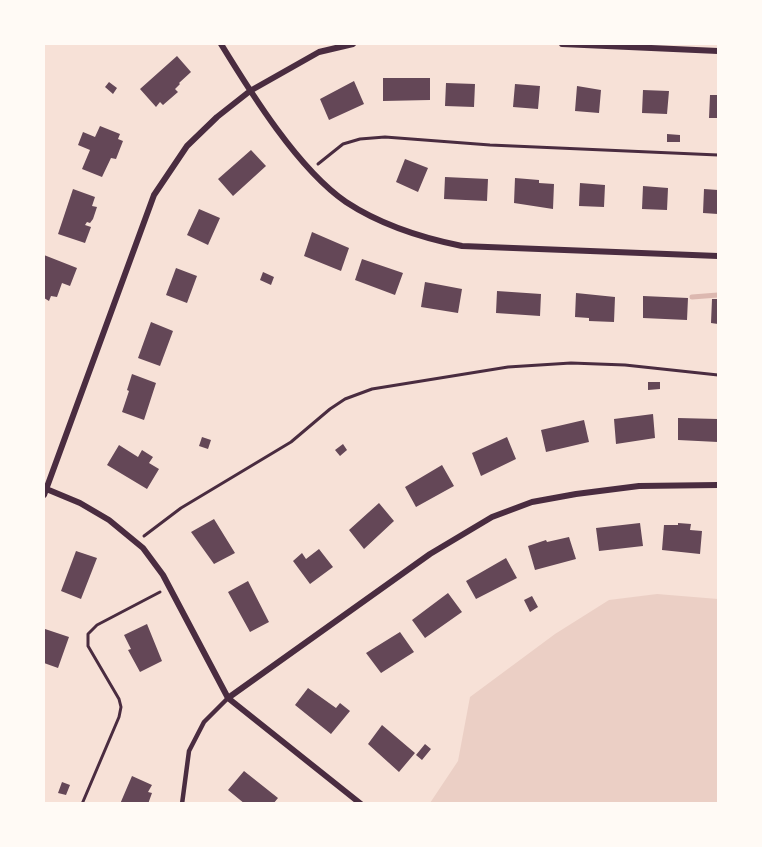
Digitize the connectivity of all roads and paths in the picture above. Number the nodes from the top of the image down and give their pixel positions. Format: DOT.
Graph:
graph roads {
  1 [pos="220,44"];
  2 [pos="353,44"];
  3 [pos="562,44"];
  4 [pos="718,51"];
  5 [pos="250,91"];
  6 [pos="718,155"];
  7 [pos="312,170"];
  8 [pos="718,256"];
  9 [pos="718,375"];
  10 [pos="718,485"];
  11 [pos="44,490"];
  12 [pos="136,542"];
  13 [pos="170,587"];
  14 [pos="228,698"];
  15 [pos="82,804"];
  16 [pos="182,804"];
  17 [pos="361,804"];
  1 -- 5 [label="street"];
  2 -- 5 [label="street"];
  3 -- 4 [label="street"];
  5 -- 7 [label="street"];
  5 -- 11 [label="street"];
  6 -- 7 [label="path"];
  7 -- 8 [label="street"];
  9 -- 12 [label="path"];
  10 -- 14 [label="street"];
  11 -- 12 [label="street"];
  12 -- 13 [label="street"];
  13 -- 14 [label="street"];
  13 -- 15 [label="path"];
  14 -- 16 [label="lane"];
  14 -- 17 [label="street"];
}
